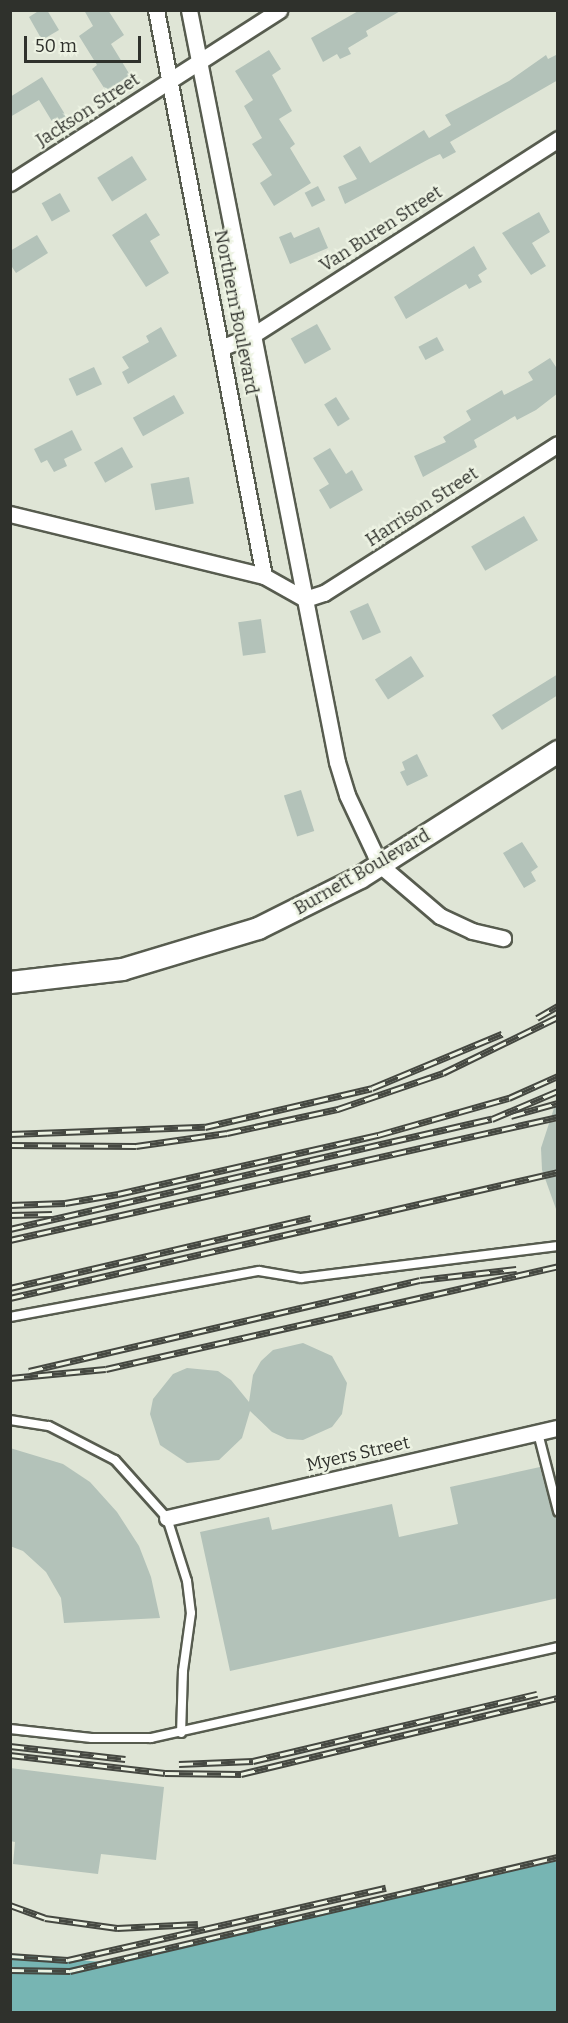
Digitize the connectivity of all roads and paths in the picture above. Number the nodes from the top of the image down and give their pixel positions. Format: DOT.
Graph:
graph roads {
  1 [pos="156,10"];
  2 [pos="189,10"];
  3 [pos="279,10"];
  4 [pos="199,61"];
  5 [pos="171,79"];
  6 [pos="558,139"];
  7 [pos="10,183"];
  8 [pos="253,335"];
  9 [pos="223,347"];
  10 [pos="558,444"];
  11 [pos="10,514"];
  12 [pos="264,576"];
  13 [pos="305,599"];
  14 [pos="558,751"];
  15 [pos="380,865"];
  16 [pos="503,938"];
  17 [pos="10,982"];
  18 [pos="558,1246"];
  19 [pos="10,1317"];
  20 [pos="10,1420"];
  21 [pos="558,1428"];
  22 [pos="538,1432"];
  23 [pos="558,1510"];
  24 [pos="167,1518"];
  25 [pos="558,1647"];
  26 [pos="10,1729"];
  27 [pos="182,1733"];
  1 -- 5 [label="street, Northern Boulevard"];
  2 -- 4 [label="street, Northern Boulevard"];
  3 -- 4 [label="street, Jackson Street"];
  4 -- 5 [label="street, Jackson Street"];
  4 -- 8 [label="street, Northern Boulevard"];
  5 -- 7 [label="street, Jackson Street"];
  5 -- 9 [label="street, Northern Boulevard"];
  6 -- 8 [label="street, Van Buren Street"];
  8 -- 9 [label="street, Van Buren Street"];
  8 -- 13 [label="street, Northern Boulevard"];
  9 -- 12 [label="street, Northern Boulevard"];
  10 -- 13 [label="street, Harrison Street"];
  11 -- 12 [label="street"];
  12 -- 13 [label="street"];
  13 -- 15 [label="street, Northern Boulevard"];
  14 -- 15 [label="main road, Burnett Boulevard"];
  15 -- 16 [label="street"];
  15 -- 17 [label="main road, Burnett Boulevard"];
  18 -- 19 [label="lane"];
  20 -- 24 [label="lane"];
  21 -- 22 [label="street, Myers Street"];
  22 -- 23 [label="lane"];
  22 -- 24 [label="street, Myers Street"];
  24 -- 27 [label="lane"];
  25 -- 27 [label="lane"];
  26 -- 27 [label="lane"];
}
